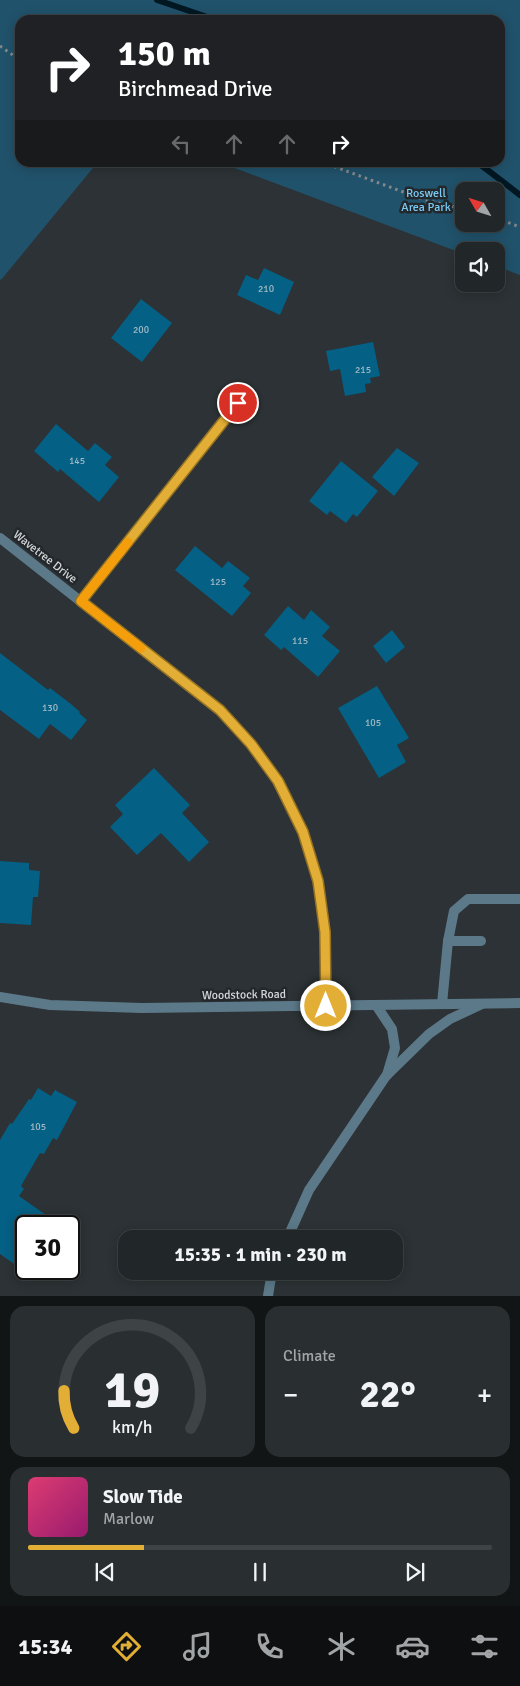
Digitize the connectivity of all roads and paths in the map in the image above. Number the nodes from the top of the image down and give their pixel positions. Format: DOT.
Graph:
graph roads {
  1 [pos="0,46"];
  2 [pos="15,56"];
  3 [pos="336,167"];
  4 [pos="455,207"];
  5 [pos="505,221"];
  6 [pos="520,227"];
  7 [pos="238,403"];
  8 [pos="0,538"];
  9 [pos="81,601"];
  10 [pos="520,899"];
  11 [pos="448,941"];
  12 [pos="481,941"];
  13 [pos="0,997"];
  14 [pos="520,1003"];
  15 [pos="442,1004"];
  16 [pos="482,1004"];
  17 [pos="376,1005"];
  18 [pos="326,1006"];
  19 [pos="386,1076"];
  20 [pos="291,1230"];
  21 [pos="271,1280"];
  22 [pos="268,1296"];
  1 -- 2 [label="path"];
  3 -- 4 [label="path"];
  5 -- 6 [label="path"];
  7 -- 9 [label="street"];
  8 -- 9 [label="street, Wavetree Drive"];
  9 -- 18 [label="street, Wavetree Drive"];
  10 -- 11 [label="street"];
  11 -- 12 [label="street"];
  11 -- 15 [label="street"];
  13 -- 18 [label="street, Woodstock Road"];
  14 -- 16 [label="street, Woodstock Road"];
  15 -- 16 [label="street, Woodstock Road"];
  15 -- 17 [label="street, Woodstock Road"];
  16 -- 19 [label="street"];
  17 -- 18 [label="street, Woodstock Road"];
  17 -- 19 [label="street"];
  19 -- 20 [label="street"];
  21 -- 22 [label="street"];
}
